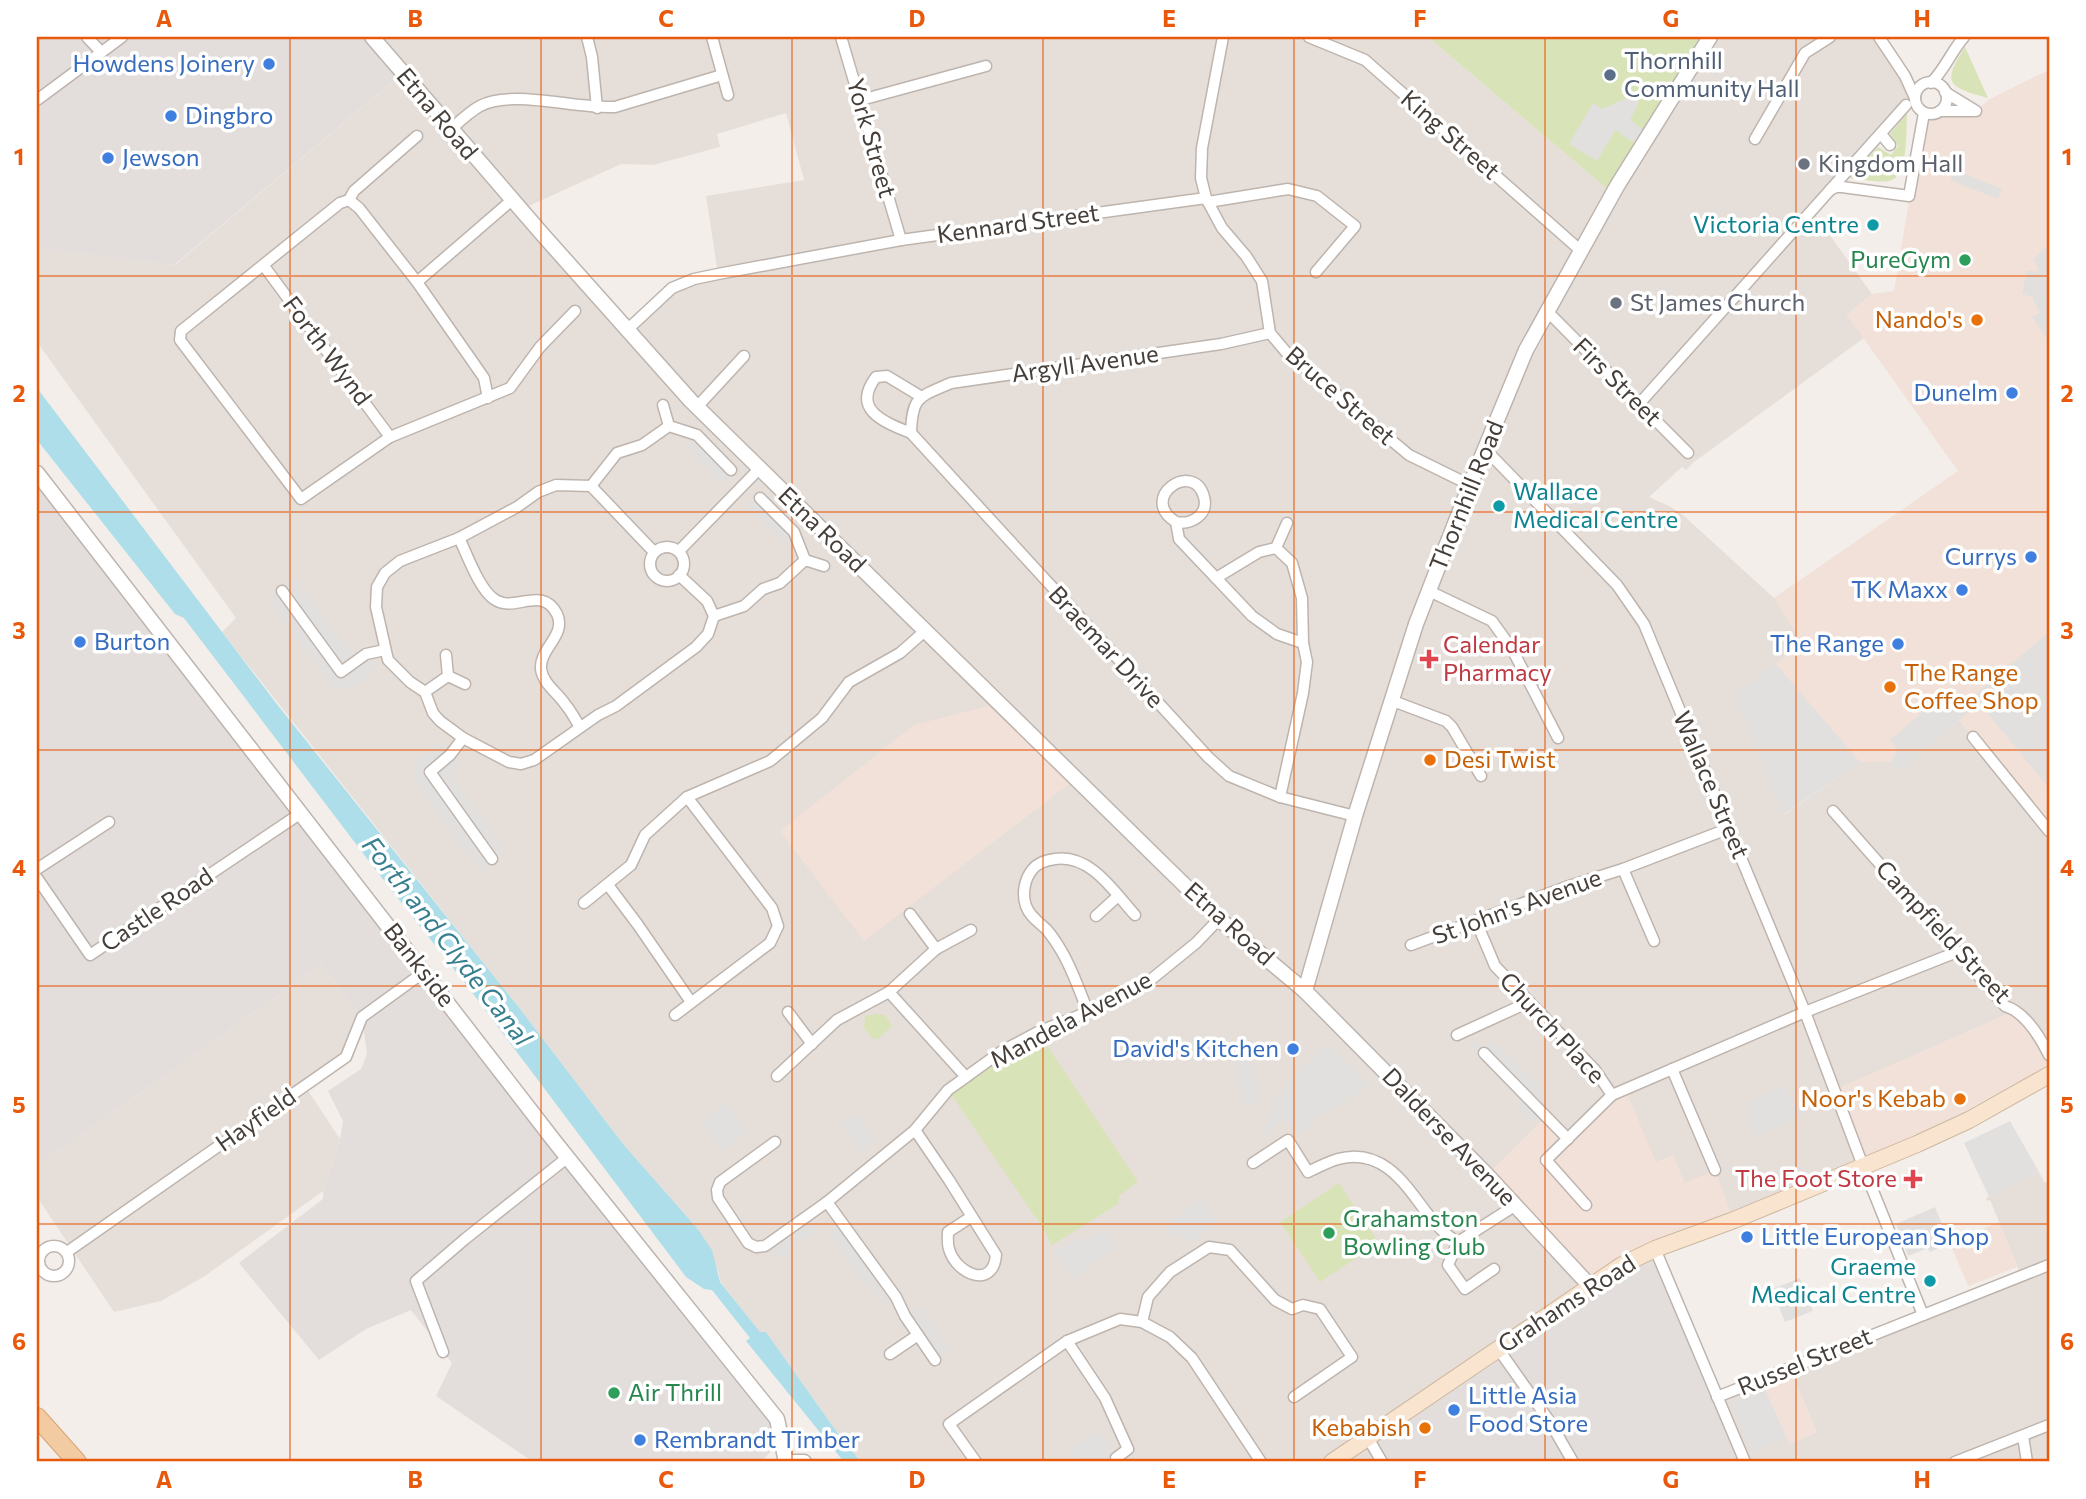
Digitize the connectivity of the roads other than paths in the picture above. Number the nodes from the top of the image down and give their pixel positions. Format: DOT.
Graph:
graph roads {
  1 [pos="87,37"];
  2 [pos="122,37"];
  3 [pos="372,37"];
  4 [pos="587,37"];
  5 [pos="712,37"];
  6 [pos="841,37"];
  7 [pos="1223,37"];
  8 [pos="1309,37"];
  9 [pos="1710,37"];
  10 [pos="1829,37"];
  11 [pos="1879,37"];
  12 [pos="1964,37"];
  13 [pos="100,52"];
  14 [pos="986,66"];
  15 [pos="1943,72"];
  16 [pos="722,75"];
  17 [pos="1905,76"];
  18 [pos="1928,83"];
  19 [pos="1944,90"];
  20 [pos="728,94"];
  21 [pos="37,100"];
  22 [pos="860,100"];
  23 [pos="1911,102"];
  24 [pos="597,108"];
  25 [pos="1940,110"];
  26 [pos="1924,113"];
  27 [pos="450,130"];
  28 [pos="1881,134"];
  29 [pos="417,136"];
  30 [pos="1755,139"];
  31 [pos="1890,145"];
  32 [pos="1830,190"];
  33 [pos="349,200"];
  34 [pos="512,200"];
  35 [pos="1207,200"];
  36 [pos="901,240"];
  37 [pos="1580,250"];
  38 [pos="264,266"];
  39 [pos="1316,272"];
  40 [pos="417,282"];
  41 [pos="1547,311"];
  42 [pos="575,312"];
  43 [pos="627,330"];
  44 [pos="1270,333"];
  45 [pos="744,356"];
  46 [pos="920,396"];
  47 [pos="488,398"];
  48 [pos="1639,404"];
  49 [pos="663,405"];
  50 [pos="697,407"];
  51 [pos="669,426"];
  52 [pos="911,433"];
  53 [pos="390,437"];
  54 [pos="1486,450"];
  55 [pos="1688,453"];
  56 [pos="759,468"];
  57 [pos="732,470"];
  58 [pos="37,473"];
  59 [pos="1470,485"];
  60 [pos="591,486"];
  61 [pos="760,498"];
  62 [pos="1176,522"];
  63 [pos="1287,523"];
  64 [pos="459,538"];
  65 [pos="1276,548"];
  66 [pos="679,551"];
  67 [pos="654,552"];
  68 [pos="805,560"];
  69 [pos="824,566"];
  70 [pos="679,575"];
  71 [pos="1216,578"];
  72 [pos="282,591"];
  73 [pos="1429,591"];
  74 [pos="715,615"];
  75 [pos="926,630"];
  76 [pos="1303,643"];
  77 [pos="385,650"];
  78 [pos="446,655"];
  79 [pos="449,676"];
  80 [pos="465,684"];
  81 [pos="425,692"];
  82 [pos="1392,701"];
  83 [pos="580,727"];
  84 [pos="1973,737"];
  85 [pos="463,738"];
  86 [pos="1558,738"];
  87 [pos="1481,776"];
  88 [pos="687,797"];
  89 [pos="1280,797"];
  90 [pos="1833,811"];
  91 [pos="301,813"];
  92 [pos="1355,816"];
  93 [pos="109,822"];
  94 [pos="1730,828"];
  95 [pos="2049,831"];
  96 [pos="492,859"];
  97 [pos="37,869"];
  98 [pos="1623,869"];
  99 [pos="37,878"];
  100 [pos="608,885"];
  101 [pos="1118,896"];
  102 [pos="584,903"];
  103 [pos="910,914"];
  104 [pos="1135,915"];
  105 [pos="1096,916"];
  106 [pos="1219,919"];
  107 [pos="1476,921"];
  108 [pos="971,930"];
  109 [pos="1654,941"];
  110 [pos="1411,945"];
  111 [pos="936,948"];
  112 [pos="1957,952"];
  113 [pos="424,972"];
  114 [pos="890,992"];
  115 [pos="1305,992"];
  116 [pos="691,1002"];
  117 [pos="1529,1002"];
  118 [pos="788,1012"];
  119 [pos="1088,1012"];
  120 [pos="1805,1012"];
  121 [pos="675,1014"];
  122 [pos="1457,1035"];
  123 [pos="812,1044"];
  124 [pos="1484,1053"];
  125 [pos="2049,1055"];
  126 [pos="1672,1069"];
  127 [pos="2049,1075"];
  128 [pos="777,1076"];
  129 [pos="966,1077"];
  130 [pos="1612,1095"];
  131 [pos="915,1130"];
  132 [pos="1568,1139"];
  133 [pos="775,1142"];
  134 [pos="568,1157"];
  135 [pos="1253,1163"];
  136 [pos="1863,1166"];
  137 [pos="1715,1170"];
  138 [pos="827,1202"];
  139 [pos="1516,1205"];
  140 [pos="1586,1205"];
  141 [pos="971,1217"];
  142 [pos="1458,1242"];
  143 [pos="1655,1249"];
  144 [pos="67,1252"];
  145 [pos="2049,1265"];
  146 [pos="1494,1269"];
  147 [pos="1590,1286"];
  148 [pos="1923,1315"];
  149 [pos="1142,1322"];
  150 [pos="918,1335"];
  151 [pos="1068,1341"];
  152 [pos="1499,1350"];
  153 [pos="443,1352"];
  154 [pos="890,1354"];
  155 [pos="935,1360"];
  156 [pos="1294,1397"];
  157 [pos="1717,1397"];
  158 [pos="37,1417"];
  159 [pos="949,1424"];
  160 [pos="2049,1425"];
  161 [pos="937,1428"];
  162 [pos="2023,1436"];
  163 [pos="1368,1438"];
  164 [pos="1116,1458"];
  165 [pos="77,1462"];
  166 [pos="786,1462"];
  167 [pos="792,1462"];
  168 [pos="804,1462"];
  169 [pos="976,1462"];
  170 [pos="1261,1462"];
  171 [pos="1332,1462"];
  172 [pos="1382,1462"];
  173 [pos="1573,1462"];
  174 [pos="1745,1462"];
  175 [pos="1955,1462"];
  176 [pos="2028,1462"];
  1 -- 13 [label="street"];
  2 -- 13 [label="street"];
  3 -- 27 [label="street, Etna Road"];
  4 -- 24 [label="street"];
  5 -- 16 [label="street"];
  6 -- 22 [label="street, York Street"];
  7 -- 35 [label="street"];
  8 -- 37 [label="street, King Street"];
  9 -- 37 [label="street, Thornhill Road"];
  10 -- 30 [label="street"];
  11 -- 17 [label="street"];
  12 -- 15 [label="street"];
  13 -- 21 [label="street"];
  14 -- 22 [label="street"];
  15 -- 18 [label="street"];
  15 -- 19 [label="street"];
  16 -- 20 [label="street"];
  16 -- 24 [label="street"];
  17 -- 18 [label="street"];
  17 -- 23 [label="street"];
  18 -- 19 [label="street"];
  18 -- 23 [label="street"];
  19 -- 25 [label="street"];
  19 -- 25 [label="street"];
  22 -- 36 [label="street, York Street"];
  23 -- 26 [label="street"];
  23 -- 28 [label="street"];
  24 -- 27 [label="street"];
  25 -- 26 [label="street"];
  26 -- 32 [label="street"];
  27 -- 34 [label="street, Etna Road"];
  28 -- 31 [label="street"];
  28 -- 32 [label="street"];
  29 -- 33 [label="street"];
  32 -- 48 [label="street"];
  33 -- 38 [label="street"];
  33 -- 40 [label="street"];
  34 -- 40 [label="street"];
  34 -- 43 [label="street, Etna Road"];
  35 -- 36 [label="street, Kennard Street"];
  35 -- 39 [label="street, Kennard Street"];
  35 -- 44 [label="street, Bruce Street"];
  36 -- 43 [label="street, Kennard Street"];
  37 -- 41 [label="street, Thornhill Road"];
  38 -- 53 [label="street, Forth Wynd"];
  38 -- 53 [label="street"];
  40 -- 47 [label="street"];
  41 -- 48 [label="street, Firs Street"];
  41 -- 54 [label="street, Thornhill Road"];
  42 -- 47 [label="street"];
  43 -- 50 [label="street, Etna Road"];
  44 -- 46 [label="street, Argyll Avenue"];
  44 -- 59 [label="street, Bruce Street"];
  45 -- 50 [label="street"];
  46 -- 52 [label="street"];
  46 -- 52 [label="street"];
  47 -- 53 [label="street"];
  48 -- 55 [label="street, Firs Street"];
  49 -- 51 [label="street"];
  50 -- 56 [label="street, Etna Road"];
  51 -- 57 [label="street"];
  51 -- 60 [label="street"];
  52 -- 89 [label="street, Braemar Drive"];
  54 -- 59 [label="street, Thornhill Road"];
  54 -- 94 [label="street, Wallace Street"];
  56 -- 66 [label="street"];
  56 -- 75 [label="street, Etna Road"];
  58 -- 91 [label="street, Bankside"];
  59 -- 73 [label="street, Thornhill Road"];
  60 -- 64 [label="street"];
  60 -- 67 [label="street"];
  61 -- 68 [label="street"];
  62 -- 71 [label="street"];
  63 -- 65 [label="street"];
  64 -- 77 [label="street"];
  64 -- 83 [label="street"];
  65 -- 71 [label="street"];
  65 -- 76 [label="street"];
  66 -- 67 [label="street"];
  66 -- 70 [label="street"];
  67 -- 70 [label="street"];
  68 -- 69 [label="street"];
  68 -- 74 [label="street"];
  70 -- 74 [label="street"];
  71 -- 76 [label="street"];
  72 -- 77 [label="street"];
  73 -- 82 [label="street, Thornhill Road"];
  73 -- 86 [label="street"];
  74 -- 83 [label="street"];
  75 -- 88 [label="street"];
  75 -- 106 [label="street, Etna Road"];
  76 -- 89 [label="street"];
  77 -- 81 [label="street"];
  78 -- 79 [label="street"];
  79 -- 80 [label="street"];
  79 -- 81 [label="street"];
  81 -- 85 [label="street"];
  82 -- 87 [label="street"];
  82 -- 92 [label="street, Thornhill Road"];
  83 -- 85 [label="street"];
  84 -- 95 [label="street"];
  85 -- 96 [label="street"];
  88 -- 100 [label="street"];
  88 -- 116 [label="street"];
  89 -- 92 [label="street, Braemar Drive"];
  90 -- 112 [label="street, Campfield Street"];
  91 -- 99 [label="street, Castle Road"];
  91 -- 113 [label="street, Bankside"];
  92 -- 115 [label="street, Thornhill Road"];
  93 -- 97 [label="street"];
  94 -- 98 [label="street, St John's Avenue"];
  94 -- 120 [label="street, Wallace Street"];
  98 -- 107 [label="street, St John's Avenue"];
  98 -- 109 [label="street, St John's Avenue"];
  100 -- 102 [label="street"];
  100 -- 116 [label="street"];
  101 -- 104 [label="street"];
  101 -- 105 [label="street"];
  101 -- 119 [label="street"];
  103 -- 111 [label="street"];
  106 -- 115 [label="street, Etna Road"];
  106 -- 119 [label="street, Mandela Avenue"];
  107 -- 110 [label="street, St John's Avenue"];
  107 -- 117 [label="street, Church Place"];
  108 -- 111 [label="street"];
  111 -- 114 [label="street"];
  112 -- 120 [label="street"];
  112 -- 125 [label="street, Campfield Street"];
  113 -- 134 [label="street, Bankside"];
  113 -- 144 [label="street, Hayfield"];
  114 -- 123 [label="street"];
  114 -- 129 [label="street"];
  115 -- 139 [label="street, Dalderse Avenue"];
  116 -- 121 [label="street"];
  117 -- 122 [label="street"];
  117 -- 130 [label="street, Church Place"];
  118 -- 123 [label="street"];
  119 -- 129 [label="street, Mandela Avenue"];
  120 -- 126 [label="street"];
  120 -- 136 [label="street, Wallace Street"];
  123 -- 128 [label="street"];
  124 -- 132 [label="street"];
  126 -- 130 [label="street"];
  126 -- 137 [label="street"];
  127 -- 136 [label="main road, Grahams Road"];
  129 -- 131 [label="street, Mandela Avenue"];
  130 -- 132 [label="street"];
  131 -- 138 [label="street, Mandela Avenue"];
  131 -- 141 [label="street"];
  132 -- 140 [label="street"];
  133 -- 138 [label="street, Mandela Avenue"];
  134 -- 153 [label="street"];
  134 -- 166 [label="street, Bankside"];
  135 -- 142 [label="street"];
  136 -- 143 [label="main road, Grahams Road"];
  136 -- 148 [label="street, Wallace Street"];
  138 -- 150 [label="street"];
  139 -- 142 [label="street"];
  139 -- 147 [label="street, Dalderse Avenue"];
  141 -- 141 [label="street"];
  142 -- 146 [label="street"];
  143 -- 147 [label="main road, Grahams Road"];
  143 -- 157 [label="street"];
  145 -- 148 [label="street, Russel Street"];
  147 -- 152 [label="main road, Grahams Road"];
  148 -- 157 [label="street, Russel Street"];
  149 -- 151 [label="street"];
  149 -- 156 [label="street"];
  149 -- 170 [label="street"];
  150 -- 154 [label="street"];
  150 -- 155 [label="street"];
  151 -- 159 [label="street"];
  151 -- 164 [label="street"];
  152 -- 163 [label="main road, Grahams Road"];
  152 -- 173 [label="street"];
  157 -- 174 [label="street"];
  158 -- 165 [label="main road"];
  159 -- 161 [label="street"];
  159 -- 169 [label="street"];
  160 -- 162 [label="street"];
  162 -- 175 [label="street"];
  162 -- 176 [label="street"];
  163 -- 171 [label="main road, Grahams Road"];
  163 -- 172 [label="street"];
  167 -- 168 [label="street"];
}
